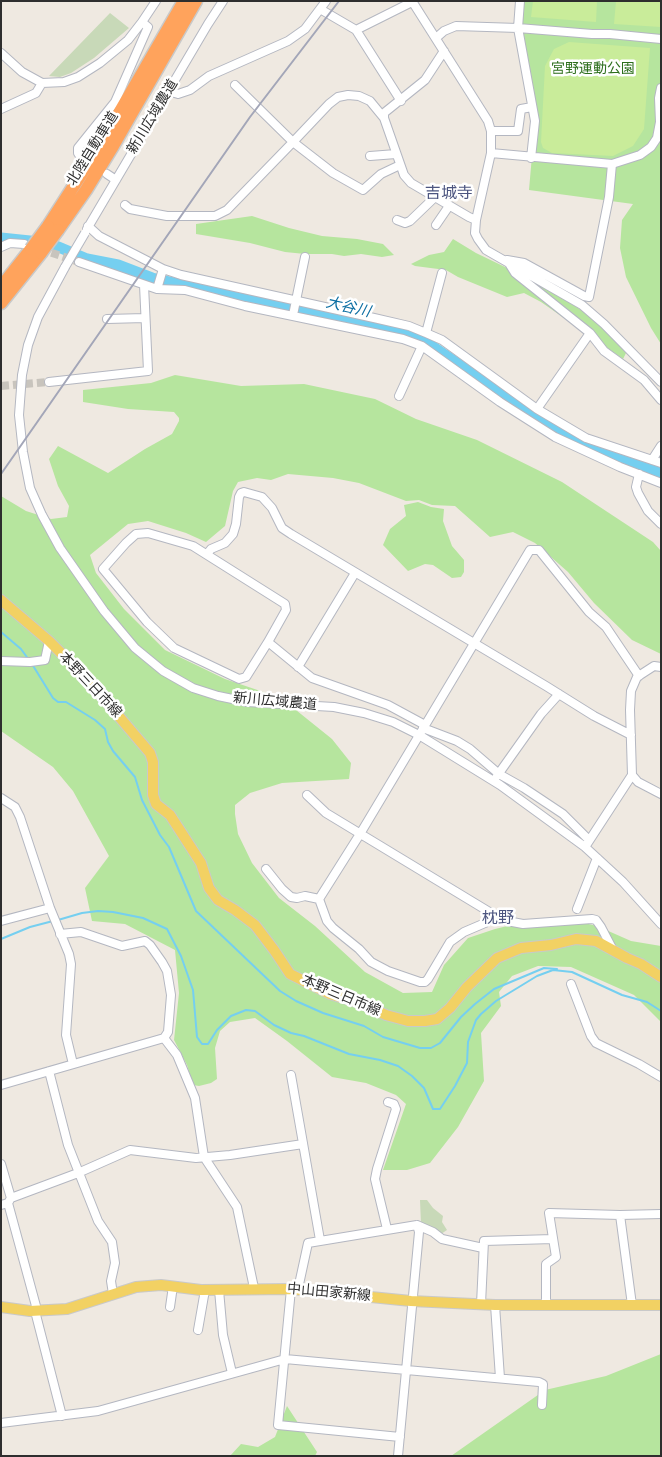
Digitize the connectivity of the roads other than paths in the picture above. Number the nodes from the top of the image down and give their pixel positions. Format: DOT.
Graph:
graph roads {
  1 [pos="156,1"];
  2 [pos="184,1"];
  3 [pos="196,1"];
  4 [pos="223,1"];
  5 [pos="326,1"];
  6 [pos="520,1"];
  7 [pos="412,2"];
  8 [pos="320,9"];
  9 [pos="142,22"];
  10 [pos="518,28"];
  11 [pos="356,30"];
  12 [pos="436,38"];
  13 [pos="661,39"];
  14 [pos="444,51"];
  15 [pos="1,53"];
  16 [pos="42,83"];
  17 [pos="235,85"];
  18 [pos="661,88"];
  19 [pos="168,91"];
  20 [pos="401,101"];
  21 [pos="532,107"];
  22 [pos="1,109"];
  23 [pos="384,118"];
  24 [pos="491,131"];
  25 [pos="293,142"];
  26 [pos="491,153"];
  27 [pos="396,154"];
  28 [pos="80,156"];
  29 [pos="370,156"];
  30 [pos="531,158"];
  31 [pos="612,164"];
  32 [pos="400,165"];
  33 [pos="107,174"];
  34 [pos="116,180"];
  35 [pos="435,197"];
  36 [pos="125,204"];
  37 [pos="449,206"];
  38 [pos="397,220"];
  39 [pos="476,220"];
  40 [pos="436,225"];
  41 [pos="53,228"];
  42 [pos="86,230"];
  43 [pos="1,247"];
  44 [pos="32,249"];
  45 [pos="305,257"];
  46 [pos="506,261"];
  47 [pos="79,262"];
  48 [pos="163,269"];
  49 [pos="442,273"];
  50 [pos="144,285"];
  51 [pos="1,287"];
  52 [pos="157,289"];
  53 [pos="296,301"];
  54 [pos="1,303"];
  55 [pos="293,315"];
  56 [pos="145,318"];
  57 [pos="106,320"];
  58 [pos="426,333"];
  59 [pos="590,333"];
  60 [pos="422,346"];
  61 [pos="49,382"];
  62 [pos="661,382"];
  63 [pos="400,396"];
  64 [pos="661,400"];
  65 [pos="537,409"];
  66 [pos="661,446"];
  67 [pos="652,460"];
  68 [pos="661,463"];
  69 [pos="639,474"];
  70 [pos="661,483"];
  71 [pos="661,524"];
  72 [pos="207,554"];
  73 [pos="355,573"];
  74 [pos="1,600"];
  75 [pos="49,641"];
  76 [pos="268,642"];
  77 [pos="474,644"];
  78 [pos="1,661"];
  79 [pos="298,667"];
  80 [pos="661,667"];
  81 [pos="639,676"];
  82 [pos="559,694"];
  83 [pos="422,729"];
  84 [pos="631,735"];
  85 [pos="632,775"];
  86 [pos="497,777"];
  87 [pos="661,794"];
  88 [pos="307,795"];
  89 [pos="1,798"];
  90 [pos="360,834"];
  91 [pos="587,843"];
  92 [pos="597,858"];
  93 [pos="266,869"];
  94 [pos="319,899"];
  95 [pos="50,908"];
  96 [pos="576,909"];
  97 [pos="496,916"];
  98 [pos="1,921"];
  99 [pos="661,924"];
  100 [pos="60,934"];
  101 [pos="612,948"];
  102 [pos="661,977"];
  103 [pos="571,984"];
  104 [pos="164,1038"];
  105 [pos="73,1064"];
  106 [pos="49,1071"];
  107 [pos="291,1075"];
  108 [pos="661,1076"];
  109 [pos="1,1086"];
  110 [pos="388,1102"];
  111 [pos="303,1144"];
  112 [pos="204,1157"];
  113 [pos="1,1164"];
  114 [pos="78,1173"];
  115 [pos="7,1202"];
  116 [pos="661,1214"];
  117 [pos="620,1215"];
  118 [pos="417,1225"];
  119 [pos="387,1229"];
  120 [pos="553,1239"];
  121 [pos="320,1240"];
  122 [pos="483,1248"];
  123 [pos="173,1286"];
  124 [pos="254,1288"];
  125 [pos="294,1289"];
  126 [pos="205,1290"];
  127 [pos="219,1290"];
  128 [pos="113,1294"];
  129 [pos="411,1301"];
  130 [pos="481,1304"];
  131 [pos="495,1305"];
  132 [pos="632,1305"];
  133 [pos="661,1305"];
  134 [pos="546,1306"];
  135 [pos="1,1307"];
  136 [pos="170,1307"];
  137 [pos="35,1311"];
  138 [pos="198,1330"];
  139 [pos="285,1359"];
  140 [pos="406,1371"];
  141 [pos="232,1373"];
  142 [pos="500,1378"];
  143 [pos="542,1405"];
  144 [pos="62,1416"];
  145 [pos="1,1424"];
  146 [pos="400,1437"];
  147 [pos="398,1456"];
  1 -- 9 [label="street"];
  2 -- 41 [label="highway, 北陸自動車道"];
  3 -- 41 [label="highway, 北陸自動車道"];
  4 -- 19 [label="street, 新川広域農道"];
  5 -- 8 [label="street"];
  6 -- 10 [label="street"];
  7 -- 11 [label="street"];
  7 -- 12 [label="street"];
  8 -- 11 [label="street"];
  8 -- 19 [label="street"];
  9 -- 16 [label="street"];
  9 -- 28 [label="street"];
  10 -- 12 [label="street"];
  10 -- 13 [label="street"];
  10 -- 21 [label="street"];
  11 -- 20 [label="street"];
  12 -- 14 [label="street"];
  14 -- 20 [label="street"];
  14 -- 24 [label="street"];
  15 -- 16 [label="street"];
  16 -- 22 [label="street"];
  17 -- 25 [label="street"];
  18 -- 31 [label="street"];
  19 -- 34 [label="street, 新川広域農道"];
  20 -- 23 [label="street"];
  21 -- 24 [label="street"];
  21 -- 30 [label="street"];
  23 -- 25 [label="street"];
  23 -- 27 [label="street"];
  24 -- 26 [label="street"];
  25 -- 32 [label="street"];
  25 -- 36 [label="street"];
  26 -- 30 [label="street"];
  26 -- 39 [label="street"];
  27 -- 29 [label="street"];
  27 -- 32 [label="street"];
  30 -- 31 [label="street"];
  31 -- 46 [label="street"];
  32 -- 35 [label="street"];
  33 -- 34 [label="street"];
  34 -- 42 [label="street, 新川広域農道"];
  35 -- 37 [label="street"];
  35 -- 38 [label="street"];
  37 -- 39 [label="street"];
  37 -- 40 [label="street"];
  39 -- 46 [label="street"];
  41 -- 44 [label="highway, 北陸自動車道, bridge"];
  42 -- 48 [label="street"];
  42 -- 83 [label="street, 新川広域農道, bridge"];
  43 -- 44 [label="street"];
  44 -- 51 [label="highway, 北陸自動車道"];
  44 -- 54 [label="highway, 北陸自動車道"];
  45 -- 53 [label="street"];
  46 -- 59 [label="street"];
  46 -- 62 [label="street"];
  47 -- 50 [label="street"];
  48 -- 52 [label="street"];
  48 -- 53 [label="street"];
  49 -- 58 [label="street"];
  50 -- 52 [label="street"];
  50 -- 56 [label="street"];
  52 -- 55 [label="street"];
  53 -- 55 [label="street"];
  53 -- 58 [label="street"];
  55 -- 60 [label="street"];
  56 -- 57 [label="street"];
  56 -- 61 [label="street"];
  58 -- 65 [label="street"];
  59 -- 64 [label="street"];
  59 -- 65 [label="street"];
  60 -- 63 [label="street"];
  60 -- 69 [label="street"];
  65 -- 67 [label="street"];
  66 -- 67 [label="street"];
  67 -- 68 [label="street"];
  69 -- 70 [label="street"];
  69 -- 71 [label="street"];
  72 -- 73 [label="street"];
  72 -- 76 [label="street"];
  72 -- 76 [label="street"];
  73 -- 77 [label="street"];
  73 -- 79 [label="street"];
  74 -- 75 [label="main road, 本野三日市線"];
  75 -- 78 [label="street"];
  75 -- 101 [label="main road, 本野三日市線"];
  76 -- 79 [label="street"];
  77 -- 81 [label="street"];
  77 -- 82 [label="street"];
  77 -- 83 [label="street"];
  79 -- 83 [label="street"];
  80 -- 81 [label="street"];
  81 -- 84 [label="street"];
  82 -- 84 [label="street"];
  82 -- 86 [label="street"];
  83 -- 86 [label="street, 新川広域農道"];
  83 -- 86 [label="street"];
  83 -- 90 [label="street"];
  84 -- 85 [label="street"];
  85 -- 87 [label="street"];
  85 -- 91 [label="street"];
  86 -- 91 [label="street, 新川広域農道"];
  86 -- 91 [label="street"];
  88 -- 90 [label="street"];
  89 -- 95 [label="street"];
  90 -- 94 [label="street"];
  90 -- 97 [label="street"];
  91 -- 92 [label="street, 新川広域農道"];
  92 -- 96 [label="street"];
  92 -- 99 [label="street, 新川広域農道"];
  93 -- 94 [label="street"];
  94 -- 97 [label="street"];
  95 -- 98 [label="street"];
  95 -- 100 [label="street"];
  97 -- 101 [label="street"];
  100 -- 104 [label="street"];
  100 -- 105 [label="street"];
  101 -- 102 [label="main road, 本野三日市線"];
  103 -- 108 [label="street"];
  104 -- 105 [label="street"];
  104 -- 112 [label="street"];
  105 -- 106 [label="street"];
  106 -- 109 [label="street"];
  106 -- 114 [label="street"];
  107 -- 111 [label="street"];
  110 -- 119 [label="street"];
  111 -- 112 [label="street"];
  111 -- 121 [label="street"];
  112 -- 114 [label="street"];
  112 -- 124 [label="street"];
  113 -- 115 [label="street"];
  114 -- 115 [label="street"];
  114 -- 128 [label="street"];
  115 -- 137 [label="street"];
  116 -- 117 [label="street"];
  117 -- 120 [label="street"];
  117 -- 132 [label="street"];
  118 -- 119 [label="street"];
  118 -- 122 [label="street"];
  118 -- 129 [label="street"];
  119 -- 121 [label="street"];
  120 -- 122 [label="street"];
  120 -- 134 [label="street"];
  121 -- 125 [label="street"];
  122 -- 130 [label="street"];
  123 -- 126 [label="main road, 中山田家新線"];
  123 -- 128 [label="main road, 中山田家新線"];
  123 -- 136 [label="street"];
  124 -- 125 [label="main road, 中山田家新線"];
  124 -- 127 [label="main road, 中山田家新線"];
  125 -- 129 [label="main road, 中山田家新線"];
  125 -- 139 [label="street"];
  126 -- 127 [label="main road, 中山田家新線"];
  126 -- 138 [label="street"];
  127 -- 141 [label="street"];
  128 -- 137 [label="main road, 中山田家新線"];
  129 -- 130 [label="main road, 中山田家新線"];
  129 -- 140 [label="street"];
  130 -- 131 [label="main road, 中山田家新線"];
  131 -- 134 [label="main road, 中山田家新線"];
  131 -- 142 [label="street"];
  132 -- 133 [label="main road, 中山田家新線"];
  132 -- 134 [label="main road, 中山田家新線"];
  135 -- 137 [label="main road, 中山田家新線"];
  137 -- 144 [label="street"];
  139 -- 140 [label="street"];
  139 -- 141 [label="street"];
  139 -- 146 [label="street"];
  140 -- 142 [label="street"];
  140 -- 146 [label="street"];
  141 -- 144 [label="street"];
  142 -- 143 [label="street"];
  144 -- 145 [label="street"];
  146 -- 147 [label="street"];
}
